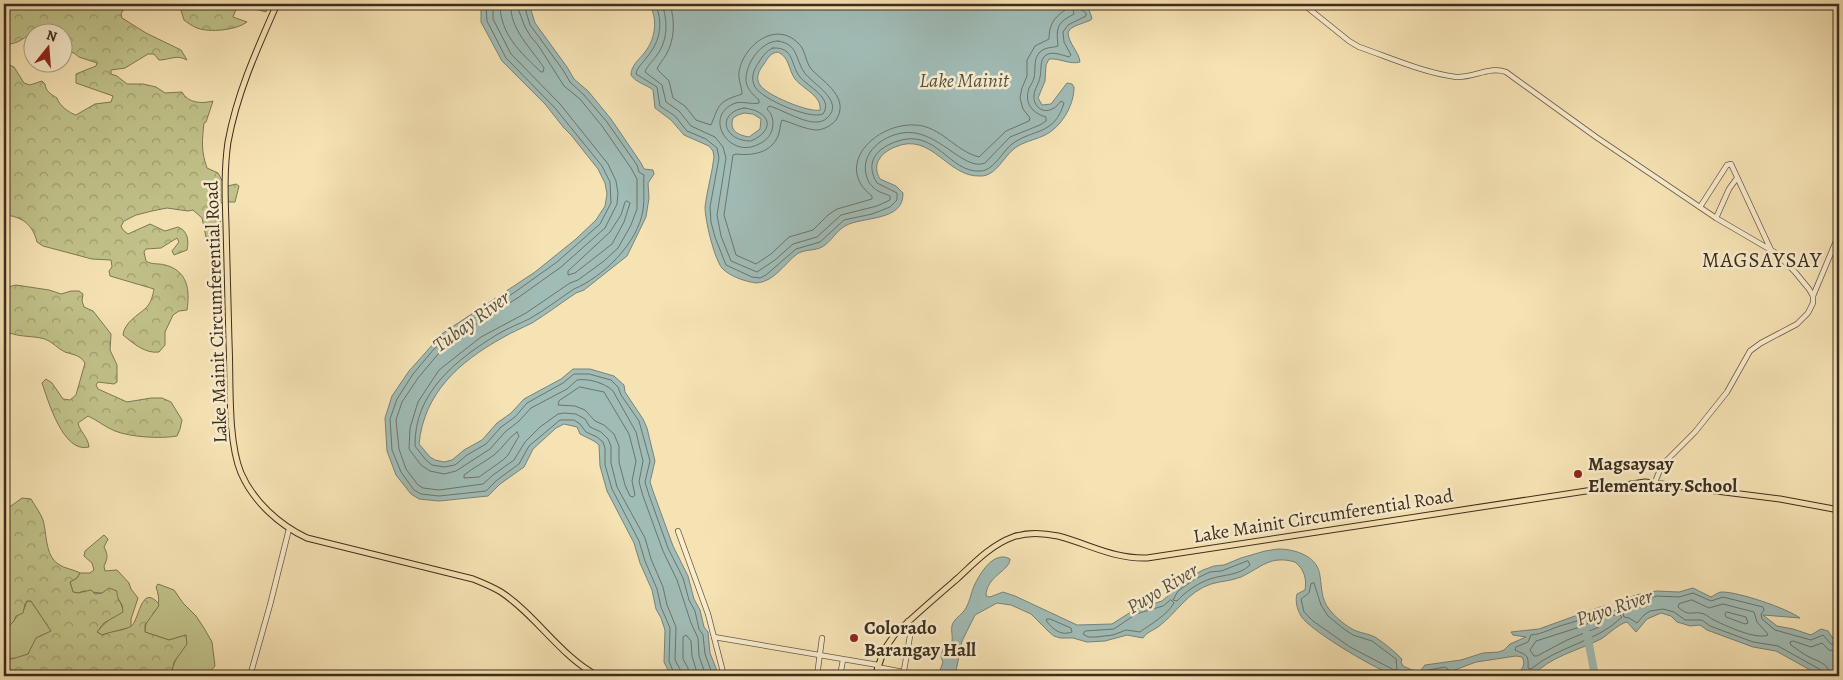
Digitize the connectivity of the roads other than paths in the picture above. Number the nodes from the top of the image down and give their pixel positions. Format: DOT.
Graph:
graph roads {
  1 [pos="277,4"];
  2 [pos="1303,4"];
  3 [pos="1737,178"];
  4 [pos="1700,207"];
  5 [pos="1716,218"];
  6 [pos="1839,234"];
  7 [pos="1771,250"];
  8 [pos="1813,296"];
  9 [pos="1655,482"];
  10 [pos="1839,510"];
  11 [pos="289,529"];
  12 [pos="678,531"];
  13 [pos="908,621"];
  14 [pos="714,637"];
  15 [pos="822,638"];
  16 [pos="819,656"];
  17 [pos="843,660"];
  18 [pos="878,666"];
  19 [pos="903,674"];
  20 [pos="250,676"];
  21 [pos="598,676"];
  22 [pos="724,676"];
  23 [pos="817,676"];
  24 [pos="840,676"];
  25 [pos="875,676"];
  1 -- 11 [label="main road, Lake Mainit Circumferential Road"];
  2 -- 4 [label="street"];
  3 -- 4 [label="street"];
  3 -- 5 [label="street"];
  3 -- 7 [label="street"];
  4 -- 5 [label="street"];
  5 -- 7 [label="street"];
  6 -- 8 [label="street"];
  7 -- 8 [label="street"];
  8 -- 9 [label="street"];
  9 -- 10 [label="main road, Lake Mainit Circumferential Road"];
  9 -- 13 [label="main road, Lake Mainit Circumferential Road"];
  11 -- 20 [label="street"];
  11 -- 21 [label="main road, Lake Mainit Circumferential Road"];
  12 -- 14 [label="street"];
  13 -- 18 [label="main road, Lake Mainit Circumferential Road"];
  13 -- 19 [label="street"];
  14 -- 16 [label="street"];
  14 -- 22 [label="street"];
  15 -- 16 [label="street"];
  16 -- 17 [label="street"];
  16 -- 23 [label="street"];
  17 -- 18 [label="street"];
  17 -- 24 [label="street"];
  18 -- 19 [label="street"];
  18 -- 25 [label="main road, Lake Mainit Circumferential Road"];
}
